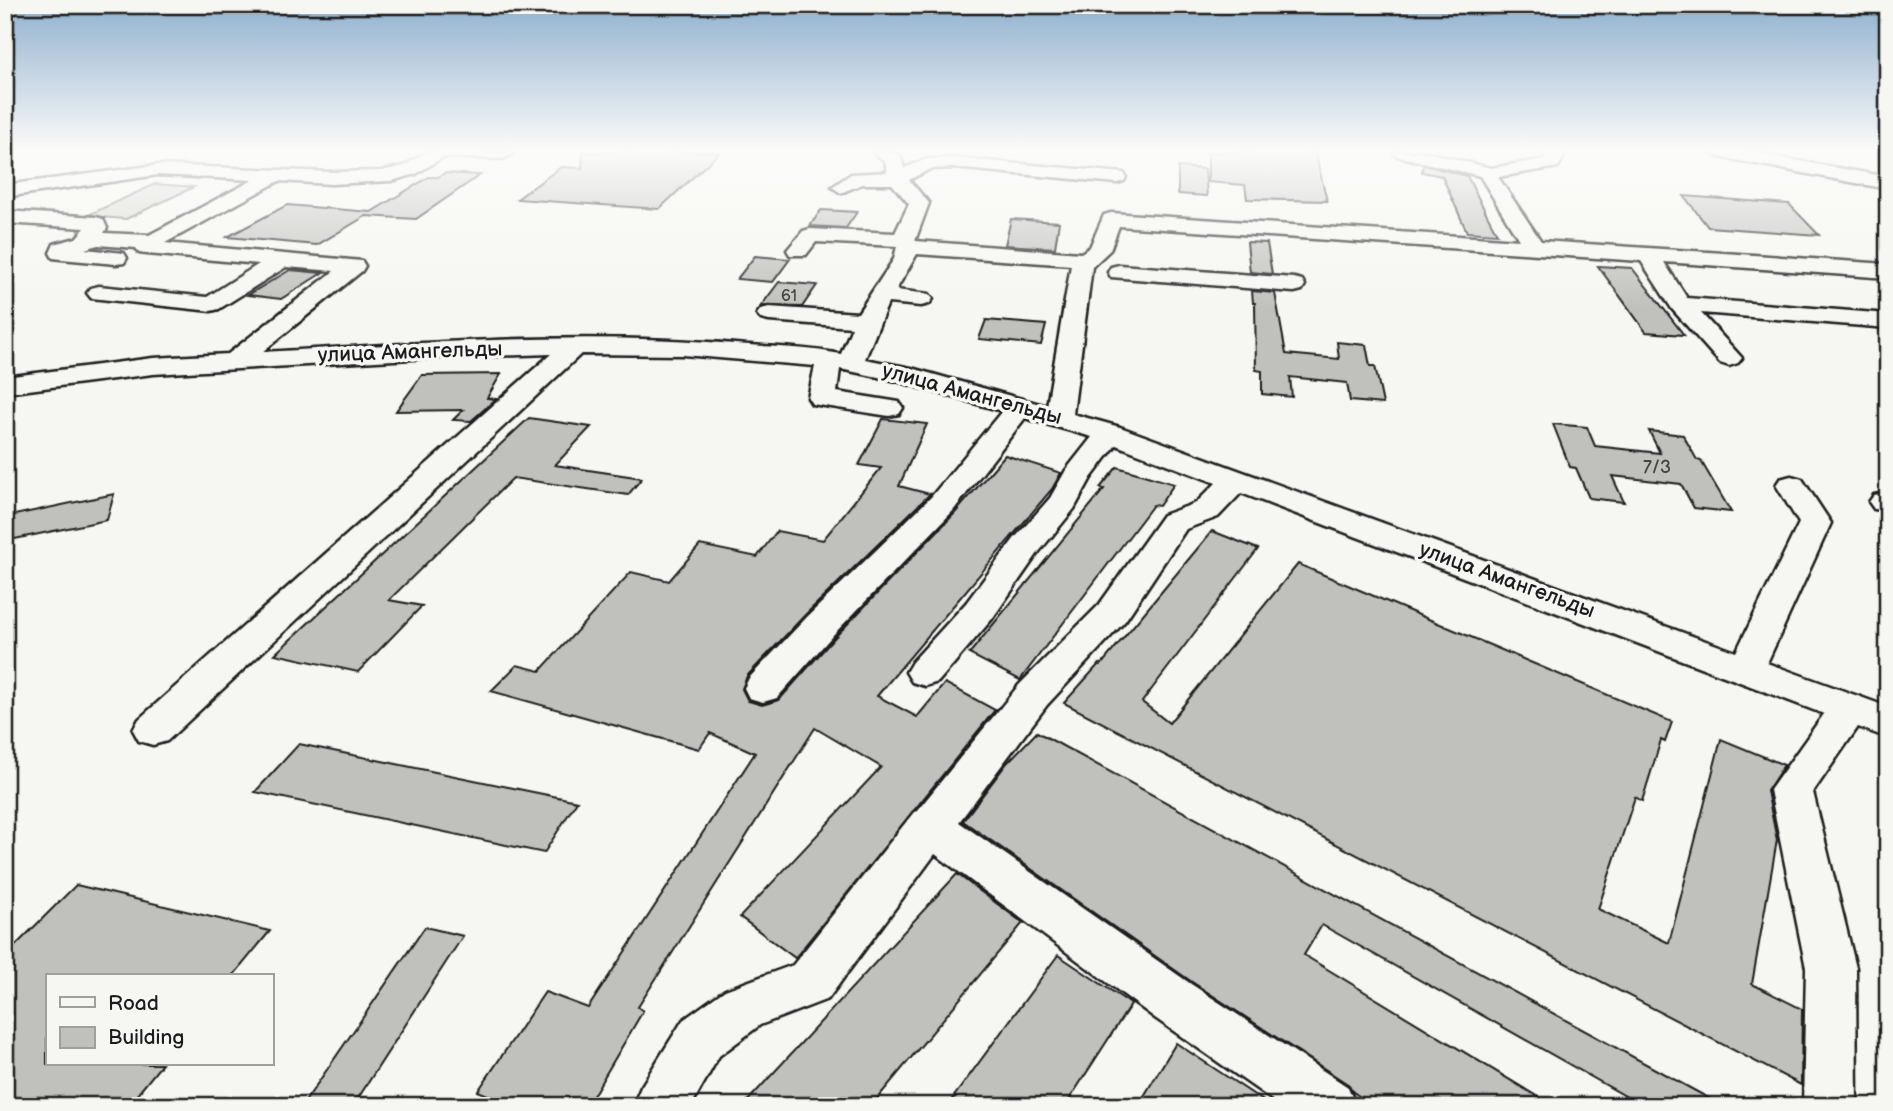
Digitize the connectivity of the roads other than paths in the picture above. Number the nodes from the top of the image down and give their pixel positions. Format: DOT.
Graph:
graph roads {
  1 [pos="218,204"];
  2 [pos="919,204"];
  3 [pos="1113,204"];
  4 [pos="1506,204"];
  5 [pos="5,217"];
  6 [pos="1111,219"];
  7 [pos="96,239"];
  8 [pos="144,241"];
  9 [pos="906,243"];
  10 [pos="1534,247"];
  11 [pos="798,250"];
  12 [pos="1225,253"];
  13 [pos="1649,256"];
  14 [pos="283,259"];
  15 [pos="1085,260"];
  16 [pos="1833,268"];
  17 [pos="1888,271"];
  18 [pos="1119,272"];
  19 [pos="1294,285"];
  20 [pos="99,293"];
  21 [pos="882,295"];
  22 [pos="921,299"];
  23 [pos="1680,304"];
  24 [pos="769,314"];
  25 [pos="1888,315"];
  26 [pos="867,321"];
  27 [pos="1888,321"];
  28 [pos="575,346"];
  29 [pos="1729,358"];
  30 [pos="236,360"];
  31 [pos="840,361"];
  32 [pos="5,385"];
  33 [pos="1020,406"];
  34 [pos="889,408"];
  35 [pos="1059,416"];
  36 [pos="1110,433"];
  37 [pos="1236,480"];
  38 [pos="1791,485"];
  39 [pos="1746,669"];
  40 [pos="925,672"];
  41 [pos="763,688"];
  42 [pos="1869,716"];
  43 [pos="153,730"];
  44 [pos="929,825"];
  45 [pos="660,1106"];
  46 [pos="1329,1106"];
  47 [pos="1830,1106"];
  1 -- 8 [label="street"];
  2 -- 9 [label="street"];
  3 -- 6 [label="street"];
  4 -- 10 [label="street"];
  5 -- 7 [label="street"];
  6 -- 12 [label="street"];
  6 -- 15 [label="street"];
  7 -- 8 [label="street"];
  7 -- 8 [label="street"];
  8 -- 14 [label="street"];
  9 -- 11 [label="street"];
  9 -- 15 [label="street"];
  9 -- 21 [label="street"];
  10 -- 12 [label="street"];
  10 -- 13 [label="street"];
  12 -- 18 [label="street"];
  12 -- 19 [label="street"];
  13 -- 16 [label="street"];
  13 -- 23 [label="street"];
  14 -- 20 [label="street"];
  14 -- 30 [label="street"];
  15 -- 35 [label="street"];
  16 -- 17 [label="street"];
  16 -- 25 [label="street"];
  21 -- 22 [label="street"];
  21 -- 26 [label="street"];
  23 -- 27 [label="street"];
  23 -- 29 [label="street"];
  24 -- 26 [label="street"];
  26 -- 31 [label="street"];
  28 -- 30 [label="street, улица Амангельды"];
  28 -- 31 [label="street, улица Амангельды"];
  28 -- 43 [label="street"];
  30 -- 32 [label="street, улица Амангельды"];
  31 -- 33 [label="street, улица Амангельды"];
  31 -- 34 [label="street"];
  33 -- 35 [label="street, улица Амангельды"];
  33 -- 41 [label="street"];
  35 -- 36 [label="street, улица Амангельды"];
  36 -- 37 [label="street, улица Амангельды"];
  36 -- 40 [label="street"];
  37 -- 39 [label="street, улица Амангельды"];
  37 -- 44 [label="street"];
  38 -- 39 [label="street"];
  39 -- 42 [label="street, улица Амангельды"];
  42 -- 47 [label="street"];
  44 -- 45 [label="street"];
  44 -- 46 [label="street"];
}
